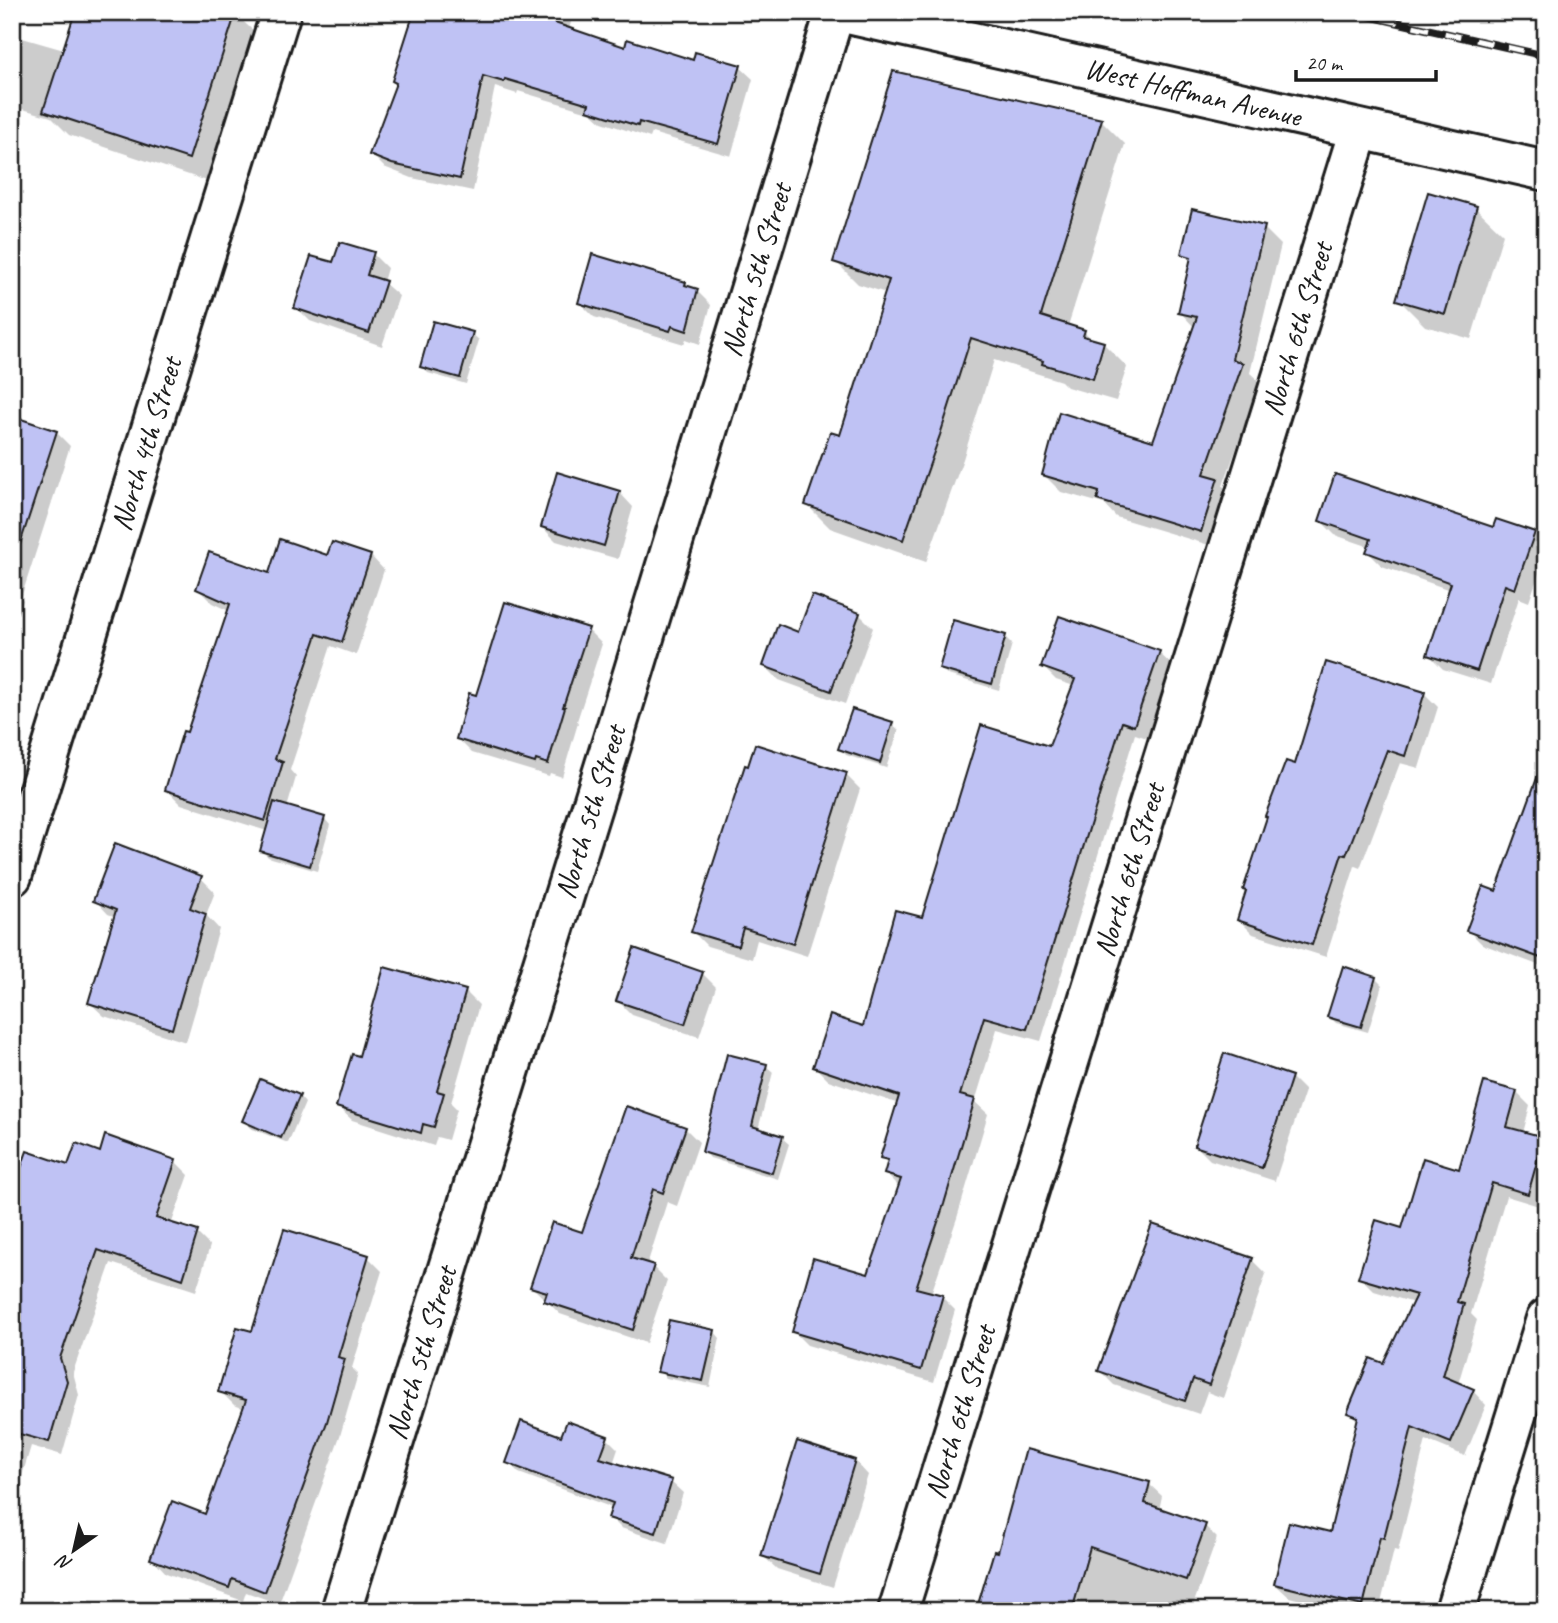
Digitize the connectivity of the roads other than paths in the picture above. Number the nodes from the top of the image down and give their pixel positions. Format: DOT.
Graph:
graph roads {
  1 [pos="281,12"];
  2 [pos="837,12"];
  3 [pos="1359,130"];
  4 [pos="1546,171"];
  5 [pos="12,876"];
  6 [pos="1546,1320"];
  7 [pos="341,1611"];
  8 [pos="898,1611"];
  9 [pos="1455,1611"];
  1 -- 5 [label="street, North 4th Street"];
  2 -- 3 [label="street, West Hoffman Avenue"];
  2 -- 7 [label="street, North 5th Street"];
  3 -- 4 [label="street, West Hoffman Avenue"];
  3 -- 8 [label="street, North 6th Street"];
  6 -- 9 [label="street"];
}
